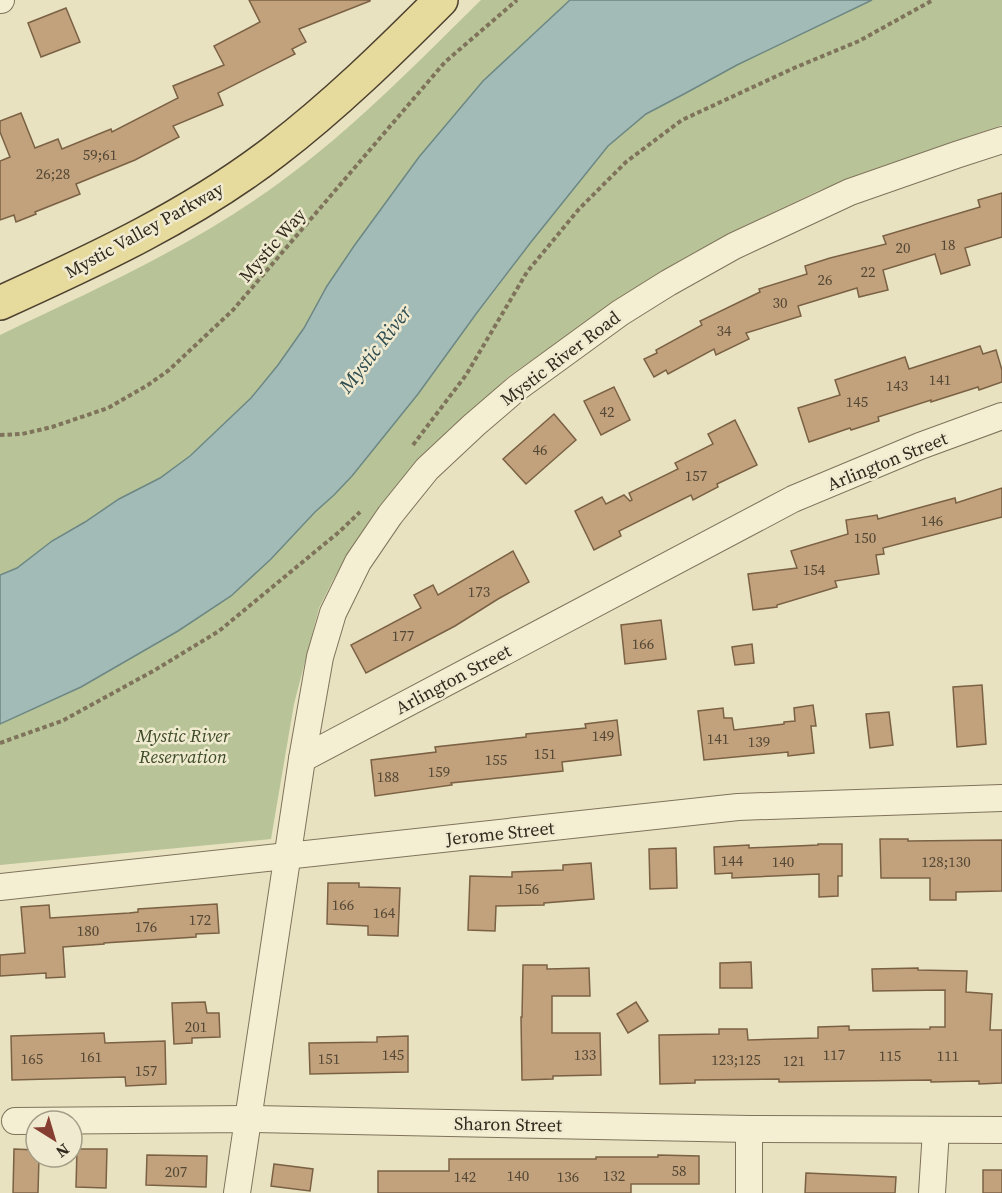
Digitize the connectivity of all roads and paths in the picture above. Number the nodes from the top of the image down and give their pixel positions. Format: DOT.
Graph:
graph roads {
  1 [pos="441,0"];
  2 [pos="517,0"];
  3 [pos="933,0"];
  4 [pos="1002,140"];
  5 [pos="0,303"];
  6 [pos="1002,416"];
  7 [pos="0,435"];
  8 [pos="410,450"];
  9 [pos="363,510"];
  10 [pos="0,743"];
  11 [pos="302,759"];
  12 [pos="1002,798"];
  13 [pos="287,856"];
  14 [pos="0,888"];
  15 [pos="248,1119"];
  16 [pos="15,1121"];
  17 [pos="749,1129"];
  18 [pos="936,1130"];
  19 [pos="1002,1130"];
  20 [pos="237,1193"];
  21 [pos="749,1193"];
  22 [pos="932,1193"];
  1 -- 5 [label="main road, Mystic Valley Parkway"];
  2 -- 7 [label="path, Mystic Way"];
  3 -- 8 [label="path"];
  4 -- 11 [label="street, Mystic River Road"];
  6 -- 11 [label="street, Arlington Street"];
  9 -- 10 [label="path"];
  11 -- 13 [label="street"];
  12 -- 13 [label="street, Jerome Street"];
  13 -- 14 [label="street, Jerome Street"];
  13 -- 15 [label="street"];
  15 -- 16 [label="street, Sharon Street"];
  15 -- 17 [label="street, Sharon Street"];
  15 -- 20 [label="street"];
  17 -- 18 [label="street, Sharon Street"];
  17 -- 21 [label="street"];
  18 -- 19 [label="street, Sharon Street"];
  18 -- 22 [label="street"];
}
